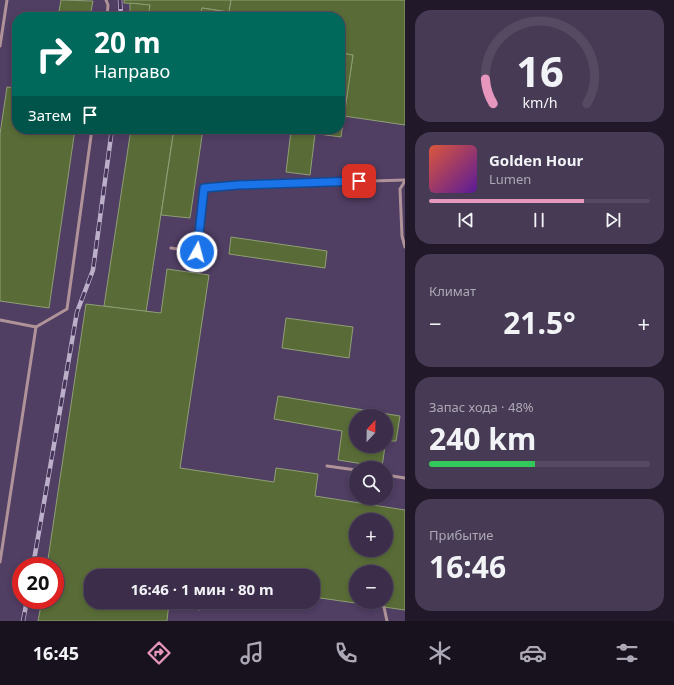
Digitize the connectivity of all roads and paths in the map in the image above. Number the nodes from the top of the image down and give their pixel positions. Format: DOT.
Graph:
graph roads {
  1 [pos="7,0"];
  2 [pos="106,0"];
  3 [pos="107,12"];
  4 [pos="0,46"];
  5 [pos="91,134"];
  6 [pos="405,180"];
  7 [pos="405,247"];
  8 [pos="171,248"];
  9 [pos="0,320"];
  10 [pos="36,327"];
  11 [pos="327,466"];
  12 [pos="349,469"];
  13 [pos="393,476"];
  14 [pos="405,478"];
  15 [pos="0,562"];
  16 [pos="384,609"];
  17 [pos="387,621"];
  1 -- 4 [label="lane"];
  2 -- 3 [label="lane"];
  5 -- 10 [label="lane"];
  6 -- 7 [label="lane"];
  6 -- 8 [label="lane"];
  9 -- 10 [label="lane"];
  10 -- 15 [label="lane"];
  11 -- 12 [label="lane"];
  13 -- 14 [label="lane"];
  16 -- 17 [label="lane"];
}
